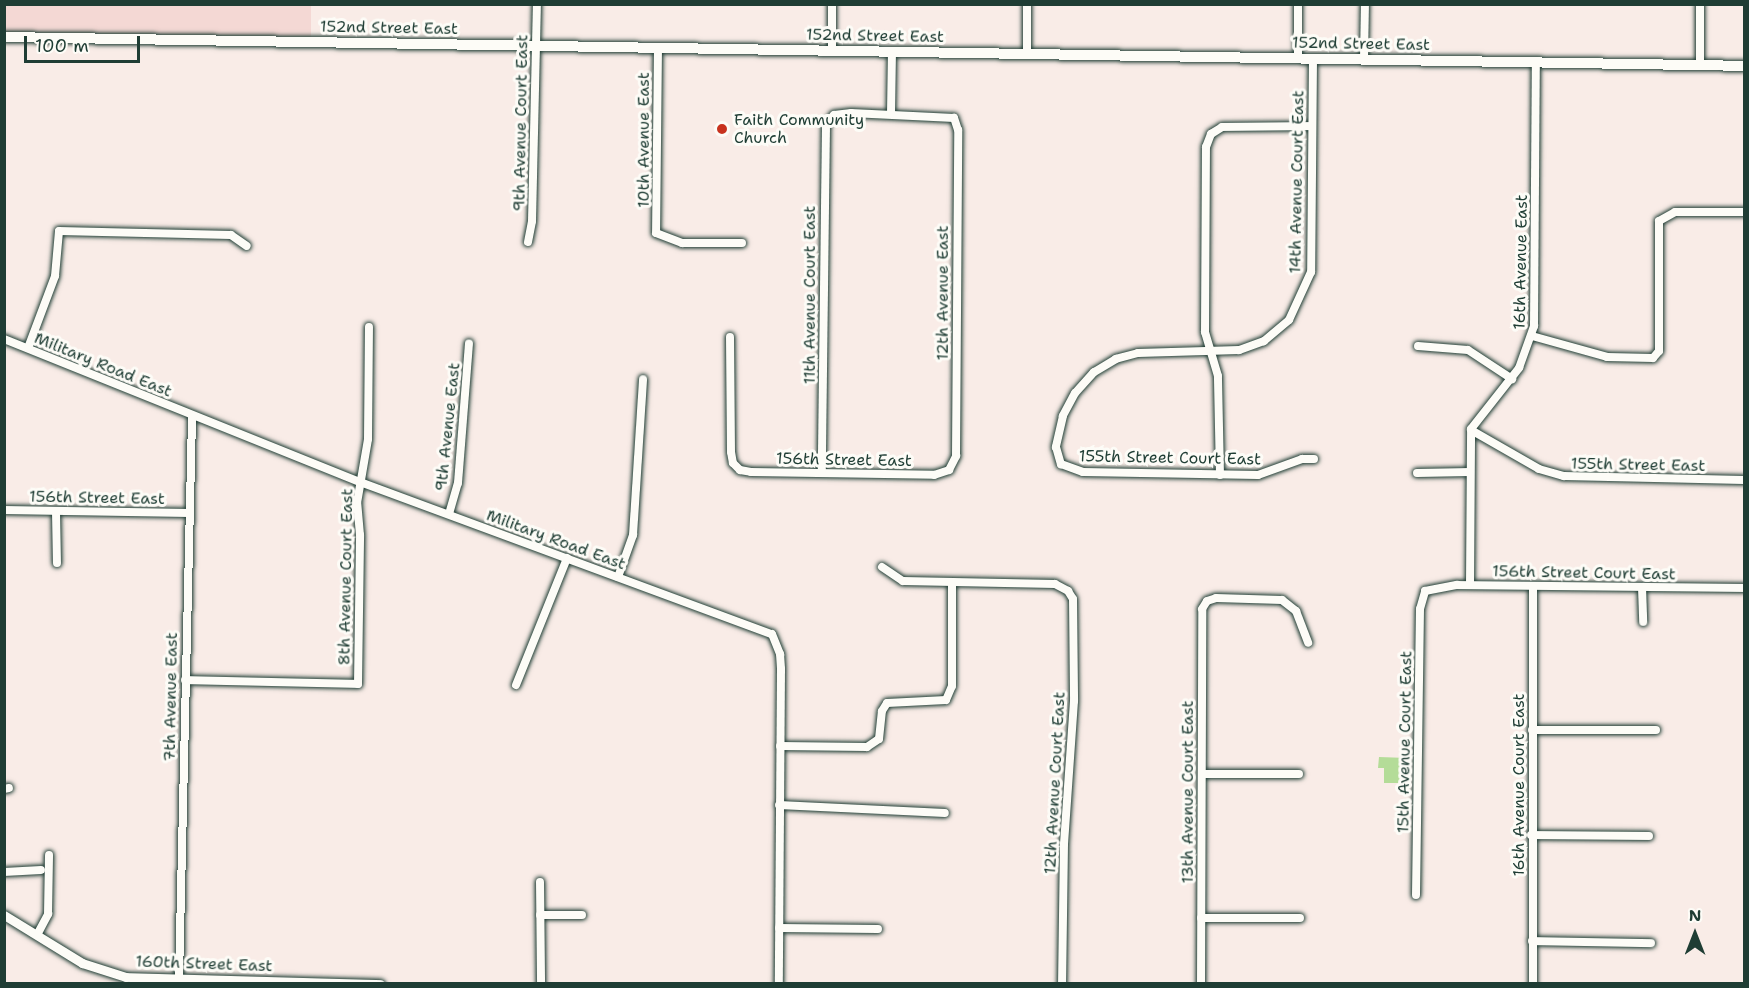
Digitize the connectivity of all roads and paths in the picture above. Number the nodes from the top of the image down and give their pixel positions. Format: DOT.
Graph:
graph roads {
  1 [pos="537,4"];
  2 [pos="832,4"];
  3 [pos="1027,4"];
  4 [pos="1298,4"];
  5 [pos="1365,4"];
  6 [pos="1700,4"];
  7 [pos="4,37"];
  8 [pos="535,46"];
  9 [pos="658,47"];
  10 [pos="832,50"];
  11 [pos="892,51"];
  12 [pos="1028,53"];
  13 [pos="1298,58"];
  14 [pos="1313,59"];
  15 [pos="1364,59"];
  16 [pos="1536,62"];
  17 [pos="1700,65"];
  18 [pos="1744,66"];
  19 [pos="891,114"];
  20 [pos="1312,126"];
  21 [pos="1744,212"];
  22 [pos="528,242"];
  23 [pos="742,243"];
  24 [pos="247,246"];
  25 [pos="369,327"];
  26 [pos="1532,336"];
  27 [pos="730,337"];
  28 [pos="4,339"];
  29 [pos="469,343"];
  30 [pos="1418,346"];
  31 [pos="27,348"];
  32 [pos="1210,352"];
  33 [pos="643,379"];
  34 [pos="1512,379"];
  35 [pos="192,416"];
  36 [pos="1471,430"];
  37 [pos="1314,459"];
  38 [pos="1061,464"];
  39 [pos="952,468"];
  40 [pos="822,472"];
  41 [pos="1470,472"];
  42 [pos="1417,473"];
  43 [pos="1220,475"];
  44 [pos="1744,480"];
  45 [pos="360,482"];
  46 [pos="4,510"];
  47 [pos="56,512"];
  48 [pos="189,513"];
  49 [pos="449,514"];
  50 [pos="567,558"];
  51 [pos="57,562"];
  52 [pos="882,567"];
  53 [pos="618,577"];
  54 [pos="952,583"];
  55 [pos="1470,585"];
  56 [pos="1533,586"];
  57 [pos="1642,587"];
  58 [pos="1744,588"];
  59 [pos="1425,591"];
  60 [pos="1642,622"];
  61 [pos="1308,642"];
  62 [pos="185,680"];
  63 [pos="516,685"];
  64 [pos="1532,730"];
  65 [pos="1656,730"];
  66 [pos="780,746"];
  67 [pos="1202,774"];
  68 [pos="1299,774"];
  69 [pos="779,805"];
  70 [pos="945,813"];
  71 [pos="1531,836"];
  72 [pos="1649,836"];
  73 [pos="49,855"];
  74 [pos="41,870"];
  75 [pos="4,872"];
  76 [pos="540,882"];
  77 [pos="1416,895"];
  78 [pos="4,915"];
  79 [pos="540,915"];
  80 [pos="582,915"];
  81 [pos="1201,918"];
  82 [pos="1300,918"];
  83 [pos="779,928"];
  84 [pos="878,929"];
  85 [pos="37,935"];
  86 [pos="1532,941"];
  87 [pos="1651,943"];
  88 [pos="179,978"];
  89 [pos="248,982"];
  90 [pos="380,984"];
  91 [pos="541,984"];
  92 [pos="779,984"];
  93 [pos="1062,984"];
  94 [pos="1201,984"];
  95 [pos="1533,984"];
  1 -- 8 [label="street, 9th Avenue Court East"];
  2 -- 10 [label="street"];
  3 -- 12 [label="street"];
  4 -- 13 [label="street"];
  5 -- 15 [label="street"];
  6 -- 17 [label="street"];
  7 -- 8 [label="main road, 152nd Street East"];
  8 -- 9 [label="main road, 152nd Street East"];
  8 -- 22 [label="street, 9th Avenue Court East"];
  9 -- 10 [label="main road, 152nd Street East"];
  9 -- 23 [label="street, 10th Avenue East"];
  10 -- 11 [label="main road, 152nd Street East"];
  11 -- 12 [label="main road, 152nd Street East"];
  11 -- 19 [label="street"];
  12 -- 13 [label="main road, 152nd Street East"];
  13 -- 14 [label="main road, 152nd Street East"];
  14 -- 15 [label="main road, 152nd Street East"];
  14 -- 20 [label="street, 14th Avenue Court East"];
  15 -- 16 [label="main road, 152nd Street East"];
  16 -- 17 [label="main road, 152nd Street East"];
  16 -- 26 [label="street, 16th Avenue East"];
  17 -- 18 [label="main road, 152nd Street East"];
  19 -- 39 [label="street, 12th Avenue East"];
  19 -- 40 [label="street, 11th Avenue Court East"];
  20 -- 32 [label="street, 14th Avenue Court East"];
  20 -- 32 [label="street"];
  21 -- 26 [label="street"];
  24 -- 31 [label="street"];
  25 -- 45 [label="street, 8th Avenue Court East"];
  26 -- 34 [label="street, 16th Avenue East"];
  27 -- 40 [label="street, 156th Street East"];
  28 -- 31 [label="street, Military Road East"];
  29 -- 49 [label="street, 9th Avenue East"];
  30 -- 34 [label="street"];
  31 -- 35 [label="street, Military Road East"];
  32 -- 38 [label="street, 14th Avenue Court East"];
  32 -- 43 [label="street"];
  33 -- 53 [label="street"];
  34 -- 36 [label="street, 16th Avenue East"];
  35 -- 45 [label="street, Military Road East"];
  35 -- 48 [label="street, 7th Avenue East"];
  36 -- 41 [label="street"];
  36 -- 44 [label="street, 155th Street East"];
  37 -- 43 [label="street, 155th Street Court East"];
  38 -- 43 [label="street, 155th Street Court East"];
  39 -- 40 [label="street, 156th Street East"];
  41 -- 42 [label="street"];
  41 -- 55 [label="street"];
  45 -- 49 [label="street, Military Road East"];
  45 -- 62 [label="street, 8th Avenue Court East"];
  46 -- 47 [label="street, 156th Street East"];
  47 -- 48 [label="street, 156th Street East"];
  47 -- 51 [label="street"];
  48 -- 62 [label="street, 7th Avenue East"];
  49 -- 50 [label="street, Military Road East"];
  50 -- 53 [label="street, Military Road East"];
  50 -- 63 [label="street"];
  52 -- 54 [label="street"];
  53 -- 66 [label="street, Military Road East"];
  54 -- 66 [label="street"];
  54 -- 93 [label="street, 12th Avenue Court East"];
  55 -- 56 [label="street, 156th Street Court East"];
  55 -- 59 [label="street, 156th Street Court East"];
  56 -- 57 [label="street, 156th Street Court East"];
  56 -- 64 [label="street, 16th Avenue Court East"];
  57 -- 58 [label="street, 156th Street Court East"];
  57 -- 60 [label="street"];
  59 -- 77 [label="street, 15th Avenue Court East"];
  61 -- 67 [label="street, 13th Avenue Court East"];
  62 -- 88 [label="street, 7th Avenue East"];
  64 -- 65 [label="street"];
  64 -- 71 [label="street, 16th Avenue Court East"];
  66 -- 69 [label="street, Military Road East"];
  67 -- 68 [label="street"];
  67 -- 81 [label="street, 13th Avenue Court East"];
  69 -- 70 [label="street"];
  69 -- 83 [label="street, Military Road East"];
  71 -- 72 [label="street"];
  71 -- 86 [label="street, 16th Avenue Court East"];
  73 -- 85 [label="street"];
  74 -- 75 [label="street"];
  76 -- 79 [label="street"];
  78 -- 85 [label="street, 160th Street East"];
  79 -- 80 [label="street"];
  79 -- 91 [label="street"];
  81 -- 82 [label="street"];
  81 -- 94 [label="street, 13th Avenue Court East"];
  83 -- 84 [label="street"];
  83 -- 92 [label="street, Military Road East"];
  85 -- 88 [label="street, 160th Street East"];
  86 -- 87 [label="street"];
  86 -- 95 [label="street, 16th Avenue Court East"];
  88 -- 89 [label="street, 160th Street East"];
  89 -- 90 [label="street, 160th Street East"];
}
